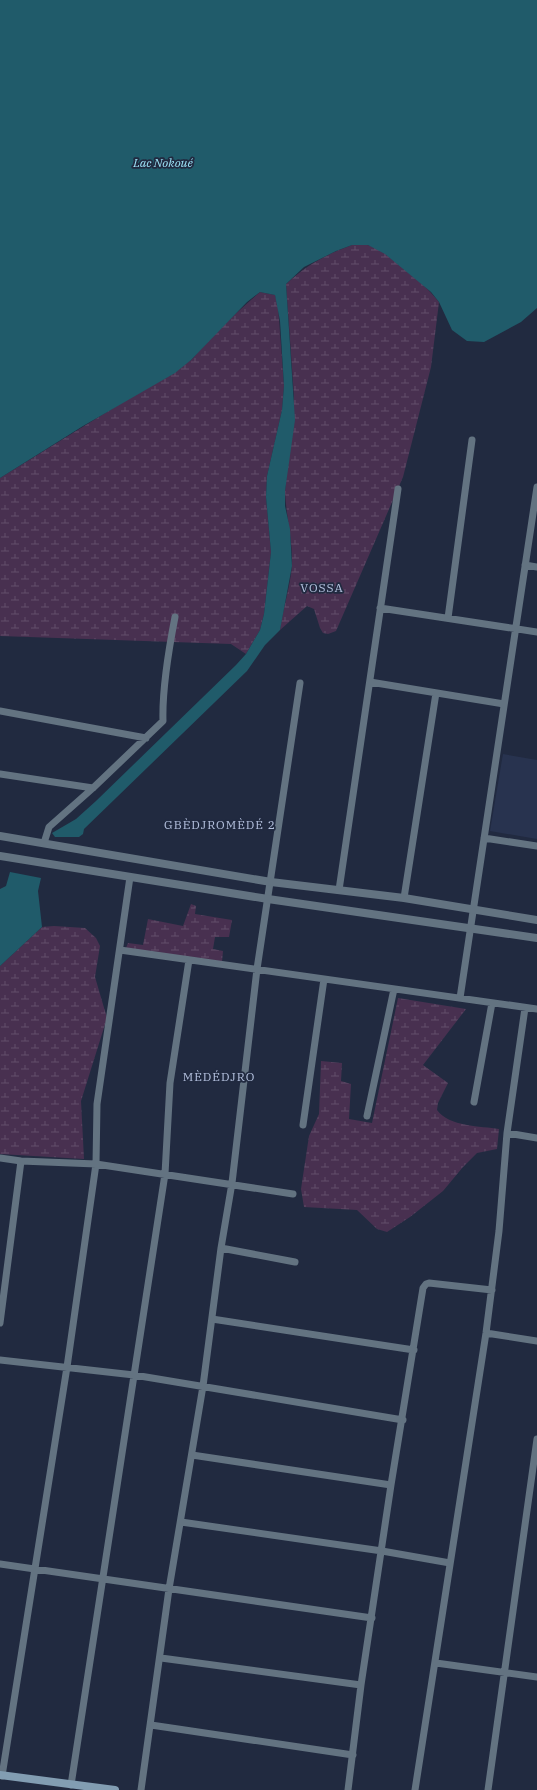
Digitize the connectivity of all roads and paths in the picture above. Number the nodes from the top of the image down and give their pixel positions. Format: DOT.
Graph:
graph roads {
  1 [pos="472,440"];
  2 [pos="537,487"];
  3 [pos="398,489"];
  4 [pos="536,501"];
  5 [pos="525,565"];
  6 [pos="537,567"];
  7 [pos="380,608"];
  8 [pos="175,617"];
  9 [pos="448,618"];
  10 [pos="516,629"];
  11 [pos="537,632"];
  12 [pos="370,682"];
  13 [pos="300,683"];
  14 [pos="436,693"];
  15 [pos="504,704"];
  16 [pos="0,711"];
  17 [pos="146,738"];
  18 [pos="0,774"];
  19 [pos="93,788"];
  20 [pos="0,836"];
  21 [pos="484,838"];
  22 [pos="44,843"];
  23 [pos="537,846"];
  24 [pos="0,856"];
  25 [pos="130,877"];
  26 [pos="271,882"];
  27 [pos="339,890"];
  28 [pos="404,898"];
  29 [pos="268,899"];
  30 [pos="473,910"];
  31 [pos="537,920"];
  32 [pos="471,928"];
  33 [pos="537,938"];
  34 [pos="120,950"];
  35 [pos="189,960"];
  36 [pos="257,969"];
  37 [pos="324,979"];
  38 [pos="394,989"];
  39 [pos="460,998"];
  40 [pos="492,1003"];
  41 [pos="525,1008"];
  42 [pos="537,1008"];
  43 [pos="474,1102"];
  44 [pos="367,1116"];
  45 [pos="302,1125"];
  46 [pos="507,1133"];
  47 [pos="537,1138"];
  48 [pos="0,1158"];
  49 [pos="21,1161"];
  50 [pos="96,1164"];
  51 [pos="165,1174"];
  52 [pos="232,1183"];
  53 [pos="293,1194"];
  54 [pos="221,1248"];
  55 [pos="295,1262"];
  56 [pos="492,1290"];
  57 [pos="212,1319"];
  58 [pos="0,1323"];
  59 [pos="486,1333"];
  60 [pos="537,1341"];
  61 [pos="414,1350"];
  62 [pos="0,1360"];
  63 [pos="67,1367"];
  64 [pos="134,1374"];
  65 [pos="203,1386"];
  66 [pos="403,1420"];
  67 [pos="537,1439"];
  68 [pos="192,1455"];
  69 [pos="391,1485"];
  70 [pos="181,1522"];
  71 [pos="382,1551"];
  72 [pos="450,1563"];
  73 [pos="0,1564"];
  74 [pos="34,1569"];
  75 [pos="104,1580"];
  76 [pos="169,1589"];
  77 [pos="372,1618"];
  78 [pos="161,1658"];
  79 [pos="436,1663"];
  80 [pos="505,1672"];
  81 [pos="537,1677"];
  82 [pos="361,1685"];
  83 [pos="151,1725"];
  84 [pos="353,1755"];
  85 [pos="1,1776"];
  86 [pos="72,1785"];
  87 [pos="115,1790"];
  88 [pos="141,1790"];
  89 [pos="348,1790"];
  90 [pos="415,1790"];
  91 [pos="488,1790"];
  1 -- 9 [label="street"];
  2 -- 4 [label="street"];
  3 -- 7 [label="street"];
  4 -- 5 [label="street"];
  5 -- 6 [label="street"];
  5 -- 10 [label="street"];
  7 -- 9 [label="street"];
  7 -- 12 [label="street"];
  8 -- 17 [label="street"];
  9 -- 10 [label="street"];
  10 -- 11 [label="street"];
  10 -- 15 [label="street"];
  12 -- 14 [label="street"];
  12 -- 27 [label="street"];
  13 -- 26 [label="street"];
  14 -- 15 [label="street"];
  14 -- 28 [label="street"];
  15 -- 21 [label="street"];
  16 -- 17 [label="street"];
  17 -- 19 [label="street"];
  18 -- 19 [label="street"];
  19 -- 22 [label="street"];
  20 -- 22 [label="street"];
  21 -- 23 [label="street"];
  21 -- 30 [label="street"];
  22 -- 26 [label="street"];
  24 -- 25 [label="street"];
  25 -- 29 [label="street"];
  25 -- 34 [label="street"];
  26 -- 27 [label="street"];
  26 -- 29 [label="street"];
  27 -- 28 [label="street"];
  28 -- 30 [label="street"];
  29 -- 32 [label="street"];
  29 -- 36 [label="street"];
  30 -- 31 [label="street"];
  30 -- 32 [label="street"];
  32 -- 33 [label="street"];
  32 -- 39 [label="street"];
  34 -- 35 [label="street"];
  34 -- 50 [label="street"];
  35 -- 36 [label="street"];
  35 -- 51 [label="street"];
  36 -- 37 [label="street"];
  36 -- 52 [label="street"];
  37 -- 38 [label="street"];
  37 -- 45 [label="street"];
  38 -- 39 [label="street"];
  38 -- 44 [label="street"];
  39 -- 40 [label="street"];
  40 -- 41 [label="street"];
  40 -- 43 [label="street"];
  41 -- 42 [label="street"];
  41 -- 46 [label="street"];
  46 -- 47 [label="street"];
  46 -- 56 [label="street"];
  48 -- 49 [label="street"];
  49 -- 50 [label="street"];
  49 -- 58 [label="street"];
  50 -- 51 [label="street"];
  50 -- 63 [label="street"];
  51 -- 52 [label="street"];
  51 -- 64 [label="street"];
  52 -- 53 [label="street"];
  52 -- 54 [label="street"];
  54 -- 55 [label="street"];
  54 -- 57 [label="street"];
  56 -- 59 [label="street"];
  56 -- 61 [label="street"];
  57 -- 61 [label="street"];
  57 -- 65 [label="street"];
  59 -- 60 [label="street"];
  59 -- 72 [label="street"];
  61 -- 66 [label="street"];
  62 -- 63 [label="street"];
  63 -- 64 [label="street"];
  63 -- 74 [label="street"];
  64 -- 65 [label="street"];
  64 -- 75 [label="street"];
  65 -- 66 [label="street"];
  65 -- 68 [label="street"];
  66 -- 69 [label="street"];
  67 -- 80 [label="street"];
  68 -- 69 [label="street"];
  68 -- 70 [label="street"];
  69 -- 71 [label="street"];
  70 -- 71 [label="street"];
  70 -- 76 [label="street"];
  71 -- 72 [label="street"];
  71 -- 77 [label="street"];
  72 -- 79 [label="street"];
  73 -- 74 [label="street"];
  74 -- 75 [label="street"];
  74 -- 85 [label="street"];
  75 -- 76 [label="street"];
  75 -- 86 [label="street"];
  76 -- 77 [label="street"];
  76 -- 78 [label="street"];
  77 -- 82 [label="street"];
  78 -- 82 [label="street"];
  78 -- 83 [label="street"];
  79 -- 80 [label="street"];
  79 -- 90 [label="street"];
  80 -- 81 [label="street"];
  80 -- 91 [label="street"];
  82 -- 84 [label="street"];
  83 -- 84 [label="street"];
  83 -- 88 [label="street"];
  84 -- 89 [label="street"];
  85 -- 86 [label="main road"];
  86 -- 87 [label="main road"];
}
